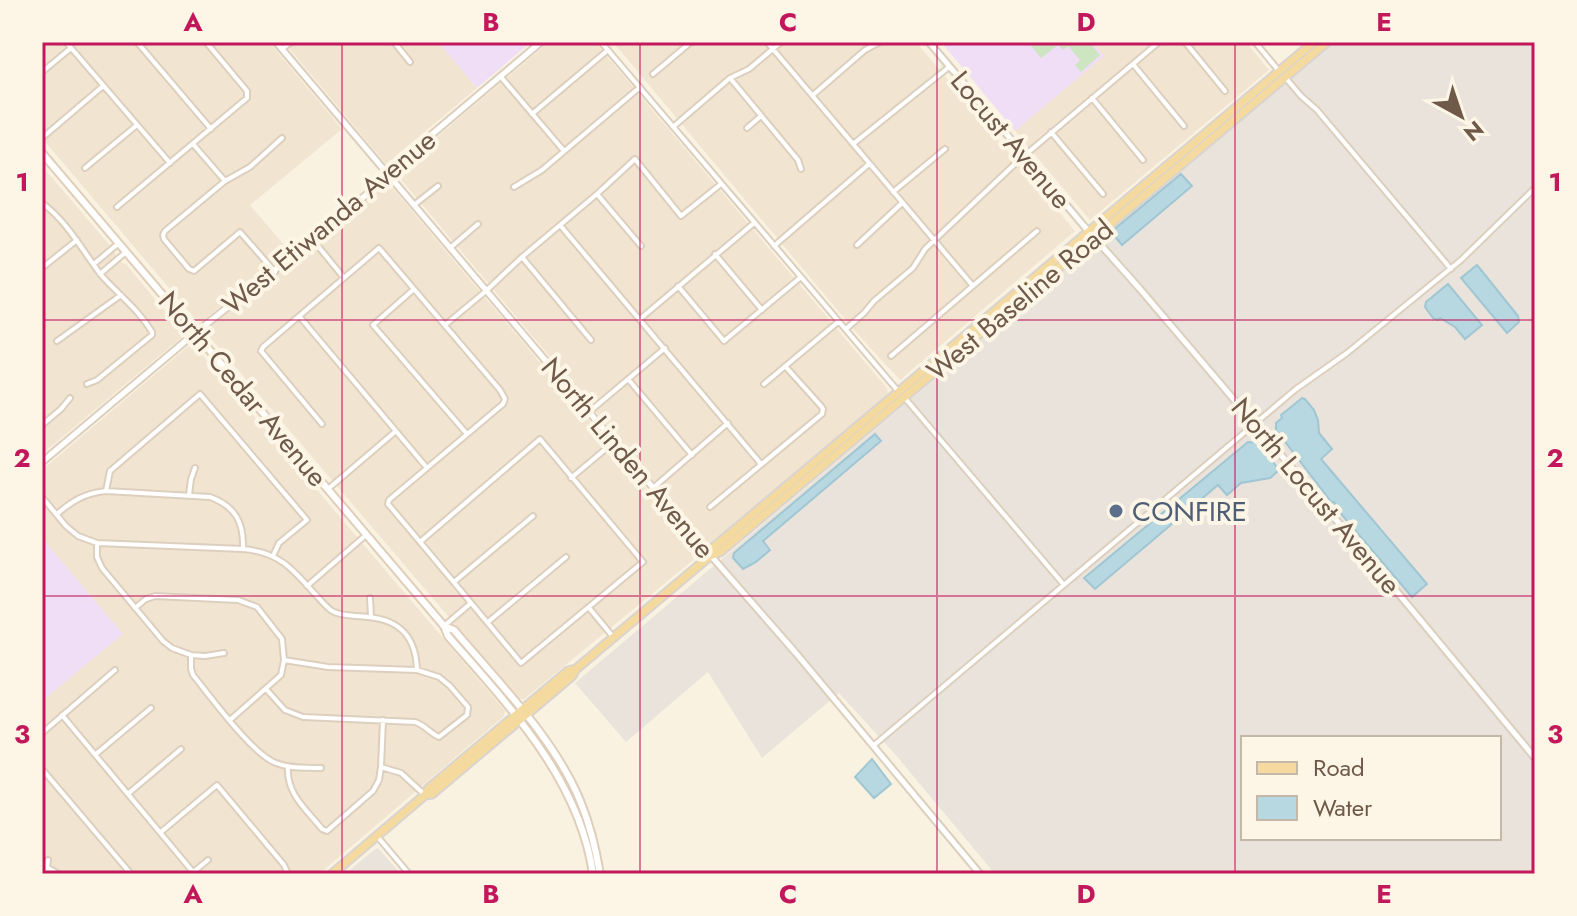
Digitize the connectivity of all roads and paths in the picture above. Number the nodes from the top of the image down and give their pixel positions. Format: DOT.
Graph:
graph roads {
  1 [pos="66,42"];
  2 [pos="137,42"];
  3 [pos="206,42"];
  4 [pos="276,42"];
  5 [pos="291,42"];
  6 [pos="394,42"];
  7 [pos="541,42"];
  8 [pos="601,42"];
  9 [pos="767,42"];
  10 [pos="781,42"];
  11 [pos="880,42"];
  12 [pos="929,42"];
  13 [pos="1159,42"];
  14 [pos="1185,42"];
  15 [pos="1255,42"];
  16 [pos="1314,42"];
  17 [pos="1327,42"];
  18 [pos="686,43"];
  19 [pos="71,48"];
  20 [pos="282,49"];
  21 [pos="773,49"];
  22 [pos="608,50"];
  23 [pos="410,62"];
  24 [pos="1133,64"];
  25 [pos="949,67"];
  26 [pos="42,72"];
  27 [pos="653,74"];
  28 [pos="1282,74"];
  29 [pos="500,76"];
  30 [pos="730,78"];
  31 [pos="103,86"];
  32 [pos="640,87"];
  33 [pos="1225,91"];
  34 [pos="812,95"];
  35 [pos="1092,98"];
  36 [pos="532,114"];
  37 [pos="761,116"];
  38 [pos="137,125"];
  39 [pos="1184,126"];
  40 [pos="673,127"];
  41 [pos="747,128"];
  42 [pos="211,129"];
  43 [pos="1051,132"];
  44 [pos="42,138"];
  45 [pos="282,138"];
  46 [pos="193,144"];
  47 [pos="853,144"];
  48 [pos="945,149"];
  49 [pos="564,151"];
  50 [pos="42,153"];
  51 [pos="1024,156"];
  52 [pos="1143,160"];
  53 [pos="170,163"];
  54 [pos="870,164"];
  55 [pos="85,168"];
  56 [pos="801,169"];
  57 [pos="389,176"];
  58 [pos="225,181"];
  59 [pos="721,183"];
  60 [pos="438,186"];
  61 [pos="514,187"];
  62 [pos="1535,188"];
  63 [pos="893,192"];
  64 [pos="597,194"];
  65 [pos="1103,194"];
  66 [pos="902,202"];
  67 [pos="42,203"];
  68 [pos="414,205"];
  69 [pos="117,207"];
  70 [pos="754,223"];
  71 [pos="478,224"];
  72 [pos="560,225"];
  73 [pos="1037,231"];
  74 [pos="1091,234"];
  75 [pos="77,240"];
  76 [pos="313,240"];
  77 [pos="935,240"];
  78 [pos="119,243"];
  79 [pos="857,245"];
  80 [pos="641,246"];
  81 [pos="774,246"];
  82 [pos="450,248"];
  83 [pos="127,251"];
  84 [pos="715,254"];
  85 [pos="522,257"];
  86 [pos="95,263"];
  87 [pos="42,268"];
  88 [pos="1451,269"];
  89 [pos="275,272"];
  90 [pos="100,274"];
  91 [pos="801,277"];
  92 [pos="344,278"];
  93 [pos="678,286"];
  94 [pos="973,286"];
  95 [pos="414,289"];
  96 [pos="486,291"];
  97 [pos="121,295"];
  98 [pos="762,310"];
  99 [pos="299,316"];
  100 [pos="640,319"];
  101 [pos="838,322"];
  102 [pos="445,325"];
  103 [pos="845,330"];
  104 [pos="195,333"];
  105 [pos="591,340"];
  106 [pos="57,341"];
  107 [pos="665,348"];
  108 [pos="891,356"];
  109 [pos="785,366"];
  110 [pos="628,379"];
  111 [pos="87,384"];
  112 [pos="764,384"];
  113 [pos="901,394"];
  114 [pos="70,398"];
  115 [pos="589,412"];
  116 [pos="728,423"];
  117 [pos="322,424"];
  118 [pos="42,425"];
  119 [pos="1254,425"];
  120 [pos="396,431"];
  121 [pos="467,434"];
  122 [pos="614,442"];
  123 [pos="692,455"];
  124 [pos="42,462"];
  125 [pos="761,464"];
  126 [pos="195,468"];
  127 [pos="427,468"];
  128 [pos="571,478"];
  129 [pos="653,488"];
  130 [pos="328,489"];
  131 [pos="106,491"];
  132 [pos="189,495"];
  133 [pos="42,497"];
  134 [pos="710,507"];
  135 [pos="57,514"];
  136 [pos="533,516"];
  137 [pos="367,535"];
  138 [pos="420,542"];
  139 [pos="97,543"];
  140 [pos="243,549"];
  141 [pos="273,556"];
  142 [pos="710,556"];
  143 [pos="566,557"];
  144 [pos="454,582"];
  145 [pos="1064,585"];
  146 [pos="307,586"];
  147 [pos="370,598"];
  148 [pos="471,603"];
  149 [pos="135,608"];
  150 [pos="589,608"];
  151 [pos="371,617"];
  152 [pos="488,622"];
  153 [pos="444,626"];
  154 [pos="614,638"];
  155 [pos="224,653"];
  156 [pos="191,655"];
  157 [pos="284,660"];
  158 [pos="115,670"];
  159 [pos="417,670"];
  160 [pos="266,689"];
  161 [pos="151,708"];
  162 [pos="62,715"];
  163 [pos="520,715"];
  164 [pos="383,719"];
  165 [pos="230,720"];
  166 [pos="42,733"];
  167 [pos="873,746"];
  168 [pos="181,749"];
  169 [pos="96,754"];
  170 [pos="1535,758"];
  171 [pos="288,766"];
  172 [pos="381,767"];
  173 [pos="321,768"];
  174 [pos="42,769"];
  175 [pos="129,793"];
  176 [pos="425,795"];
  177 [pos="161,832"];
  178 [pos="377,836"];
  179 [pos="48,860"];
  180 [pos="208,860"];
  181 [pos="47,871"];
  182 [pos="192,873"];
  183 [pos="59,874"];
  184 [pos="131,874"];
  185 [pos="288,874"];
  186 [pos="332,874"];
  187 [pos="409,874"];
  188 [pos="593,874"];
  189 [pos="600,874"];
  190 [pos="980,874"];
  1 -- 19 [label="street"];
  2 -- 42 [label="street"];
  3 -- 42 [label="street"];
  4 -- 20 [label="street, North Linden Avenue"];
  5 -- 20 [label="street"];
  6 -- 23 [label="street"];
  7 -- 29 [label="street, West Etiwanda Avenue"];
  8 -- 22 [label="street"];
  9 -- 21 [label="street"];
  10 -- 21 [label="street"];
  11 -- 34 [label="street"];
  12 -- 25 [label="street, Locust Avenue"];
  13 -- 24 [label="street"];
  14 -- 33 [label="street"];
  15 -- 28 [label="street"];
  16 -- 28 [label="main road"];
  17 -- 28 [label="main road"];
  18 -- 27 [label="street"];
  19 -- 26 [label="street"];
  19 -- 31 [label="street"];
  20 -- 57 [label="street, North Linden Avenue"];
  21 -- 30 [label="street"];
  21 -- 34 [label="street"];
  22 -- 32 [label="street"];
  22 -- 36 [label="street"];
  24 -- 35 [label="street"];
  24 -- 39 [label="street"];
  25 -- 47 [label="street"];
  25 -- 51 [label="street, Locust Avenue"];
  28 -- 74 [label="main road, West Baseline Road"];
  28 -- 88 [label="street"];
  29 -- 36 [label="street"];
  29 -- 57 [label="street, West Etiwanda Avenue"];
  30 -- 37 [label="street"];
  30 -- 40 [label="street"];
  31 -- 38 [label="street"];
  31 -- 44 [label="street"];
  32 -- 40 [label="street"];
  32 -- 49 [label="street"];
  34 -- 47 [label="street"];
  35 -- 43 [label="street"];
  35 -- 52 [label="street"];
  36 -- 49 [label="street"];
  37 -- 41 [label="street"];
  37 -- 56 [label="street"];
  38 -- 53 [label="street"];
  38 -- 55 [label="street"];
  40 -- 59 [label="street"];
  42 -- 46 [label="street"];
  43 -- 51 [label="street"];
  43 -- 65 [label="street"];
  45 -- 58 [label="street"];
  46 -- 53 [label="street"];
  46 -- 58 [label="street"];
  47 -- 54 [label="street"];
  48 -- 63 [label="street"];
  49 -- 61 [label="street"];
  50 -- 78 [label="main road, North Cedar Avenue"];
  51 -- 74 [label="street, Locust Avenue"];
  51 -- 77 [label="street"];
  53 -- 69 [label="street"];
  54 -- 63 [label="street"];
  54 -- 81 [label="street"];
  57 -- 68 [label="street, North Linden Avenue"];
  57 -- 76 [label="street, West Etiwanda Avenue"];
  58 -- 89 [label="street"];
  59 -- 64 [label="street"];
  59 -- 70 [label="street"];
  60 -- 68 [label="street"];
  62 -- 88 [label="street"];
  63 -- 66 [label="street"];
  64 -- 72 [label="street"];
  64 -- 80 [label="street"];
  66 -- 77 [label="street"];
  66 -- 79 [label="street"];
  67 -- 75 [label="street"];
  68 -- 82 [label="street, North Linden Avenue"];
  70 -- 81 [label="street"];
  70 -- 84 [label="street"];
  71 -- 82 [label="street"];
  72 -- 85 [label="street"];
  72 -- 100 [label="street"];
  73 -- 94 [label="street"];
  74 -- 113 [label="main road, West Baseline Road"];
  74 -- 119 [label="street, North Locust Avenue"];
  75 -- 86 [label="street"];
  75 -- 87 [label="street"];
  76 -- 89 [label="street, West Etiwanda Avenue"];
  76 -- 92 [label="street"];
  77 -- 94 [label="street"];
  77 -- 103 [label="street"];
  78 -- 83 [label="main road, North Cedar Avenue"];
  78 -- 86 [label="street"];
  81 -- 91 [label="street"];
  82 -- 96 [label="street, North Linden Avenue"];
  83 -- 90 [label="street"];
  83 -- 104 [label="main road, North Cedar Avenue"];
  84 -- 93 [label="street"];
  84 -- 98 [label="street"];
  85 -- 96 [label="street"];
  85 -- 105 [label="street"];
  86 -- 90 [label="street"];
  88 -- 119 [label="street"];
  89 -- 104 [label="street, West Etiwanda Avenue"];
  90 -- 97 [label="street"];
  91 -- 98 [label="street"];
  91 -- 101 [label="street"];
  92 -- 95 [label="street"];
  92 -- 99 [label="street"];
  93 -- 98 [label="street"];
  93 -- 100 [label="street"];
  94 -- 108 [label="street"];
  95 -- 102 [label="street"];
  95 -- 121 [label="street"];
  96 -- 102 [label="street"];
  96 -- 115 [label="street, North Linden Avenue"];
  97 -- 106 [label="street"];
  97 -- 111 [label="street"];
  99 -- 117 [label="street"];
  99 -- 120 [label="street"];
  100 -- 107 [label="street"];
  101 -- 103 [label="street"];
  101 -- 109 [label="street"];
  102 -- 121 [label="street"];
  103 -- 113 [label="street"];
  104 -- 124 [label="street, West Etiwanda Avenue"];
  104 -- 130 [label="main road, North Cedar Avenue"];
  107 -- 110 [label="street"];
  107 -- 116 [label="street"];
  109 -- 112 [label="street"];
  109 -- 125 [label="street"];
  110 -- 115 [label="street"];
  110 -- 123 [label="street"];
  113 -- 142 [label="main road, West Baseline Road"];
  113 -- 145 [label="street"];
  114 -- 118 [label="street"];
  115 -- 122 [label="street, North Linden Avenue"];
  116 -- 123 [label="street"];
  116 -- 125 [label="street"];
  119 -- 145 [label="street"];
  119 -- 170 [label="street, North Locust Avenue"];
  120 -- 127 [label="street"];
  120 -- 130 [label="street"];
  121 -- 127 [label="street"];
  122 -- 128 [label="street"];
  122 -- 129 [label="street, North Linden Avenue"];
  123 -- 129 [label="street"];
  125 -- 134 [label="street"];
  126 -- 132 [label="street"];
  127 -- 138 [label="street"];
  128 -- 138 [label="street"];
  128 -- 150 [label="street"];
  129 -- 142 [label="street, North Linden Avenue"];
  130 -- 137 [label="main road, North Cedar Avenue"];
  131 -- 132 [label="street"];
  131 -- 135 [label="street"];
  131 -- 141 [label="street"];
  132 -- 140 [label="street"];
  133 -- 135 [label="street"];
  135 -- 139 [label="street"];
  136 -- 144 [label="street"];
  137 -- 146 [label="street"];
  137 -- 153 [label="main road, North Cedar Avenue"];
  138 -- 144 [label="street"];
  139 -- 140 [label="street"];
  139 -- 149 [label="street"];
  140 -- 141 [label="street"];
  141 -- 146 [label="street"];
  142 -- 154 [label="main road, West Baseline Road"];
  142 -- 167 [label="street, North Linden Avenue"];
  143 -- 152 [label="street"];
  144 -- 148 [label="street"];
  145 -- 167 [label="street"];
  146 -- 151 [label="street"];
  147 -- 151 [label="street"];
  148 -- 152 [label="street"];
  148 -- 153 [label="street"];
  149 -- 156 [label="street"];
  149 -- 157 [label="street"];
  150 -- 152 [label="street"];
  150 -- 154 [label="street"];
  151 -- 159 [label="street"];
  153 -- 163 [label="main road, North Cedar Avenue"];
  154 -- 163 [label="main road, West Baseline Road"];
  155 -- 156 [label="street"];
  156 -- 165 [label="street"];
  157 -- 159 [label="street"];
  157 -- 160 [label="street"];
  158 -- 162 [label="street"];
  159 -- 164 [label="street"];
  160 -- 164 [label="street"];
  160 -- 165 [label="street"];
  161 -- 169 [label="street"];
  162 -- 166 [label="street"];
  162 -- 169 [label="street"];
  163 -- 176 [label="main road, West Baseline Road"];
  163 -- 188 [label="main road"];
  163 -- 189 [label="main road"];
  164 -- 172 [label="street"];
  165 -- 171 [label="street"];
  167 -- 190 [label="street, North Linden Avenue"];
  168 -- 175 [label="street"];
  169 -- 175 [label="street"];
  171 -- 172 [label="street"];
  171 -- 173 [label="street"];
  172 -- 176 [label="street"];
  174 -- 184 [label="street"];
  175 -- 177 [label="street"];
  176 -- 178 [label="main road, West Baseline Road"];
  177 -- 182 [label="street"];
  177 -- 185 [label="street"];
  178 -- 186 [label="main road, West Baseline Road"];
  178 -- 187 [label="street"];
  179 -- 181 [label="street"];
  180 -- 182 [label="street"];
  181 -- 183 [label="street"];
}
